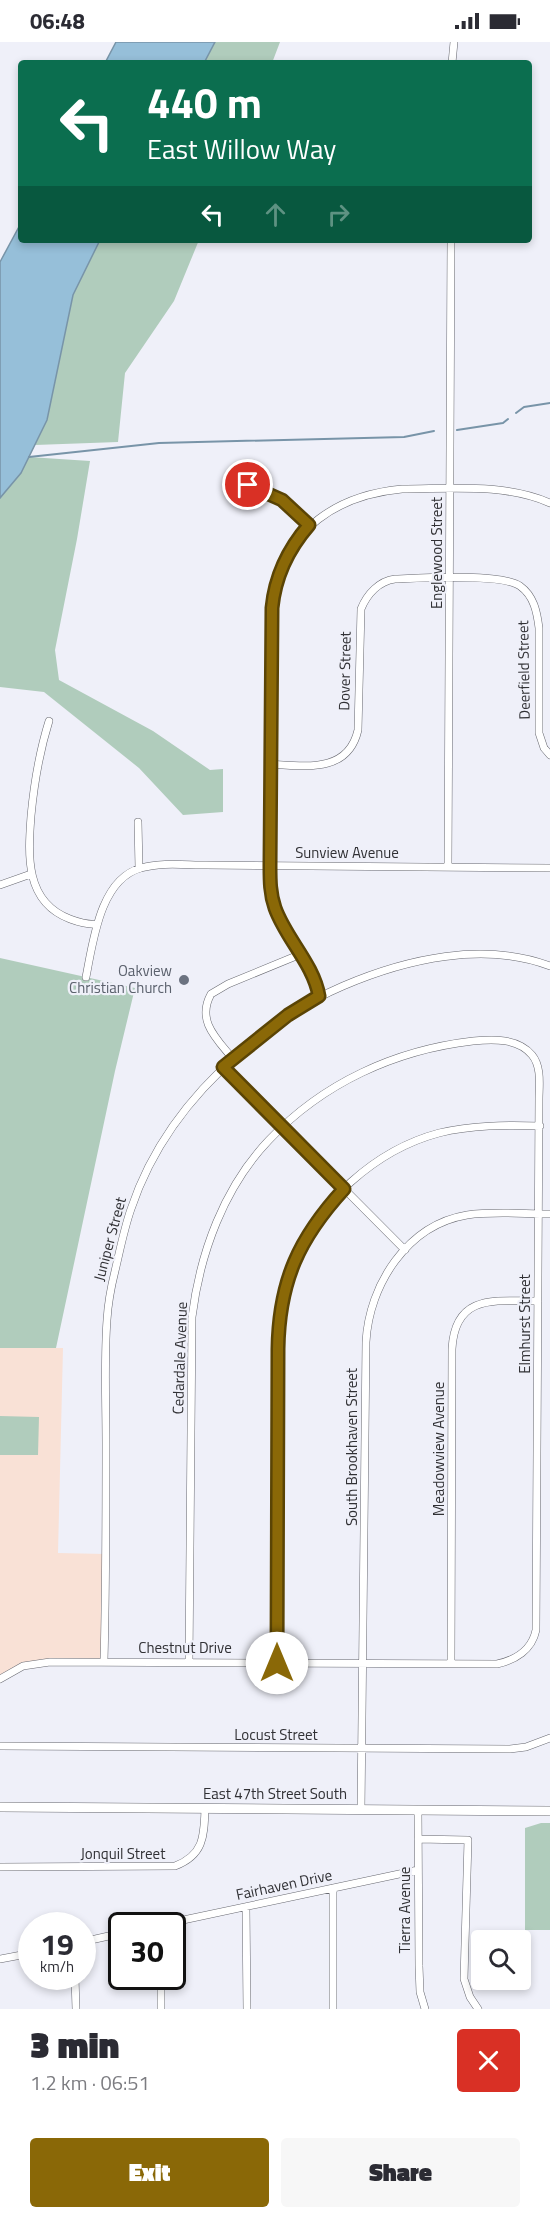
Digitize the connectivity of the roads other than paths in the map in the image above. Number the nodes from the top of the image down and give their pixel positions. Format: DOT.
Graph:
graph roads {
  1 [pos="454,42"];
  2 [pos="452,60"];
  3 [pos="451,243"];
  4 [pos="248,485"];
  5 [pos="451,489"];
  6 [pos="550,503"];
  7 [pos="309,525"];
  8 [pos="450,579"];
  9 [pos="49,721"];
  10 [pos="550,755"];
  11 [pos="269,764"];
  12 [pos="138,822"];
  13 [pos="270,866"];
  14 [pos="448,867"];
  15 [pos="139,868"];
  16 [pos="550,868"];
  17 [pos="31,874"];
  18 [pos="0,885"];
  19 [pos="97,924"];
  20 [pos="301,954"];
  21 [pos="550,966"];
  22 [pos="86,977"];
  23 [pos="319,996"];
  24 [pos="488,1040"];
  25 [pos="233,1059"];
  26 [pos="223,1067"];
  27 [pos="283,1126"];
  28 [pos="540,1126"];
  29 [pos="344,1189"];
  30 [pos="540,1214"];
  31 [pos="550,1214"];
  32 [pos="405,1250"];
  33 [pos="538,1301"];
  34 [pos="533,1641"];
  35 [pos="104,1661"];
  36 [pos="189,1662"];
  37 [pos="277,1663"];
  38 [pos="364,1664"];
  39 [pos="451,1664"];
  40 [pos="0,1679"];
  41 [pos="550,1738"];
  42 [pos="0,1746"];
  43 [pos="363,1749"];
  44 [pos="0,1807"];
  45 [pos="205,1809"];
  46 [pos="361,1809"];
  47 [pos="418,1810"];
  48 [pos="550,1811"];
  49 [pos="418,1839"];
  50 [pos="0,1867"];
  51 [pos="418,1870"];
  52 [pos="333,1888"];
  53 [pos="246,1906"];
  54 [pos="186,1920"];
  55 [pos="18,1956"];
  56 [pos="0,1959"];
  57 [pos="75,1990"];
  58 [pos="161,1990"];
  59 [pos="76,2009"];
  60 [pos="162,2009"];
  61 [pos="247,2009"];
  62 [pos="333,2009"];
  63 [pos="425,2009"];
  64 [pos="478,2009"];
  1 -- 2 [label="street"];
  3 -- 5 [label="street, Englewood Street"];
  4 -- 7 [label="street"];
  5 -- 6 [label="street"];
  5 -- 7 [label="street"];
  5 -- 8 [label="street, Englewood Street"];
  7 -- 11 [label="street"];
  8 -- 10 [label="street, Deerfield Street"];
  8 -- 11 [label="street, Dover Street"];
  8 -- 14 [label="street, Englewood Street"];
  9 -- 17 [label="street"];
  11 -- 13 [label="street"];
  12 -- 15 [label="street"];
  13 -- 14 [label="street, Sunview Avenue"];
  13 -- 15 [label="street, Sunview Avenue"];
  13 -- 20 [label="street"];
  14 -- 16 [label="street, Sunview Avenue"];
  15 -- 19 [label="street"];
  17 -- 18 [label="street"];
  17 -- 19 [label="street"];
  19 -- 22 [label="street"];
  20 -- 23 [label="street"];
  20 -- 25 [label="street"];
  21 -- 23 [label="street, Juniper Street"];
  23 -- 25 [label="street, Juniper Street"];
  24 -- 27 [label="street, Cedardale Avenue"];
  24 -- 28 [label="street, Elmhurst Street"];
  25 -- 26 [label="street, Juniper Street"];
  26 -- 27 [label="street"];
  26 -- 35 [label="street, Juniper Street"];
  27 -- 29 [label="street"];
  27 -- 36 [label="street, Cedardale Avenue"];
  28 -- 29 [label="street"];
  28 -- 30 [label="street, Elmhurst Street"];
  29 -- 32 [label="street"];
  29 -- 37 [label="street"];
  30 -- 31 [label="street, South Brookhaven Street"];
  30 -- 32 [label="street, South Brookhaven Street"];
  30 -- 33 [label="street, Elmhurst Street"];
  32 -- 38 [label="street, South Brookhaven Street"];
  33 -- 34 [label="street, Elmhurst Street"];
  33 -- 39 [label="street, Meadowview Avenue"];
  34 -- 39 [label="street, Chestnut Drive"];
  35 -- 36 [label="street, Chestnut Drive"];
  35 -- 40 [label="street, Chestnut Drive"];
  36 -- 37 [label="street, Chestnut Drive"];
  37 -- 38 [label="street, Chestnut Drive"];
  38 -- 39 [label="street, Chestnut Drive"];
  38 -- 43 [label="street, South Brookhaven Street"];
  41 -- 43 [label="street, Locust Street"];
  42 -- 43 [label="street, Locust Street"];
  43 -- 46 [label="street, South Brookhaven Street"];
  44 -- 45 [label="main road, East 47th Street South"];
  45 -- 46 [label="main road, East 47th Street South"];
  45 -- 50 [label="street, Jonquil Street"];
  46 -- 47 [label="main road, East 47th Street South"];
  47 -- 48 [label="main road, East 47th Street South"];
  47 -- 49 [label="street, Tierra Avenue"];
  49 -- 51 [label="street, Tierra Avenue"];
  49 -- 64 [label="street"];
  51 -- 52 [label="street, Fairhaven Drive"];
  51 -- 63 [label="street, Tierra Avenue"];
  52 -- 53 [label="street, Fairhaven Drive"];
  52 -- 62 [label="street"];
  53 -- 54 [label="street, Fairhaven Drive"];
  53 -- 61 [label="street"];
  55 -- 56 [label="street"];
  57 -- 59 [label="street"];
  58 -- 60 [label="street"];
}
